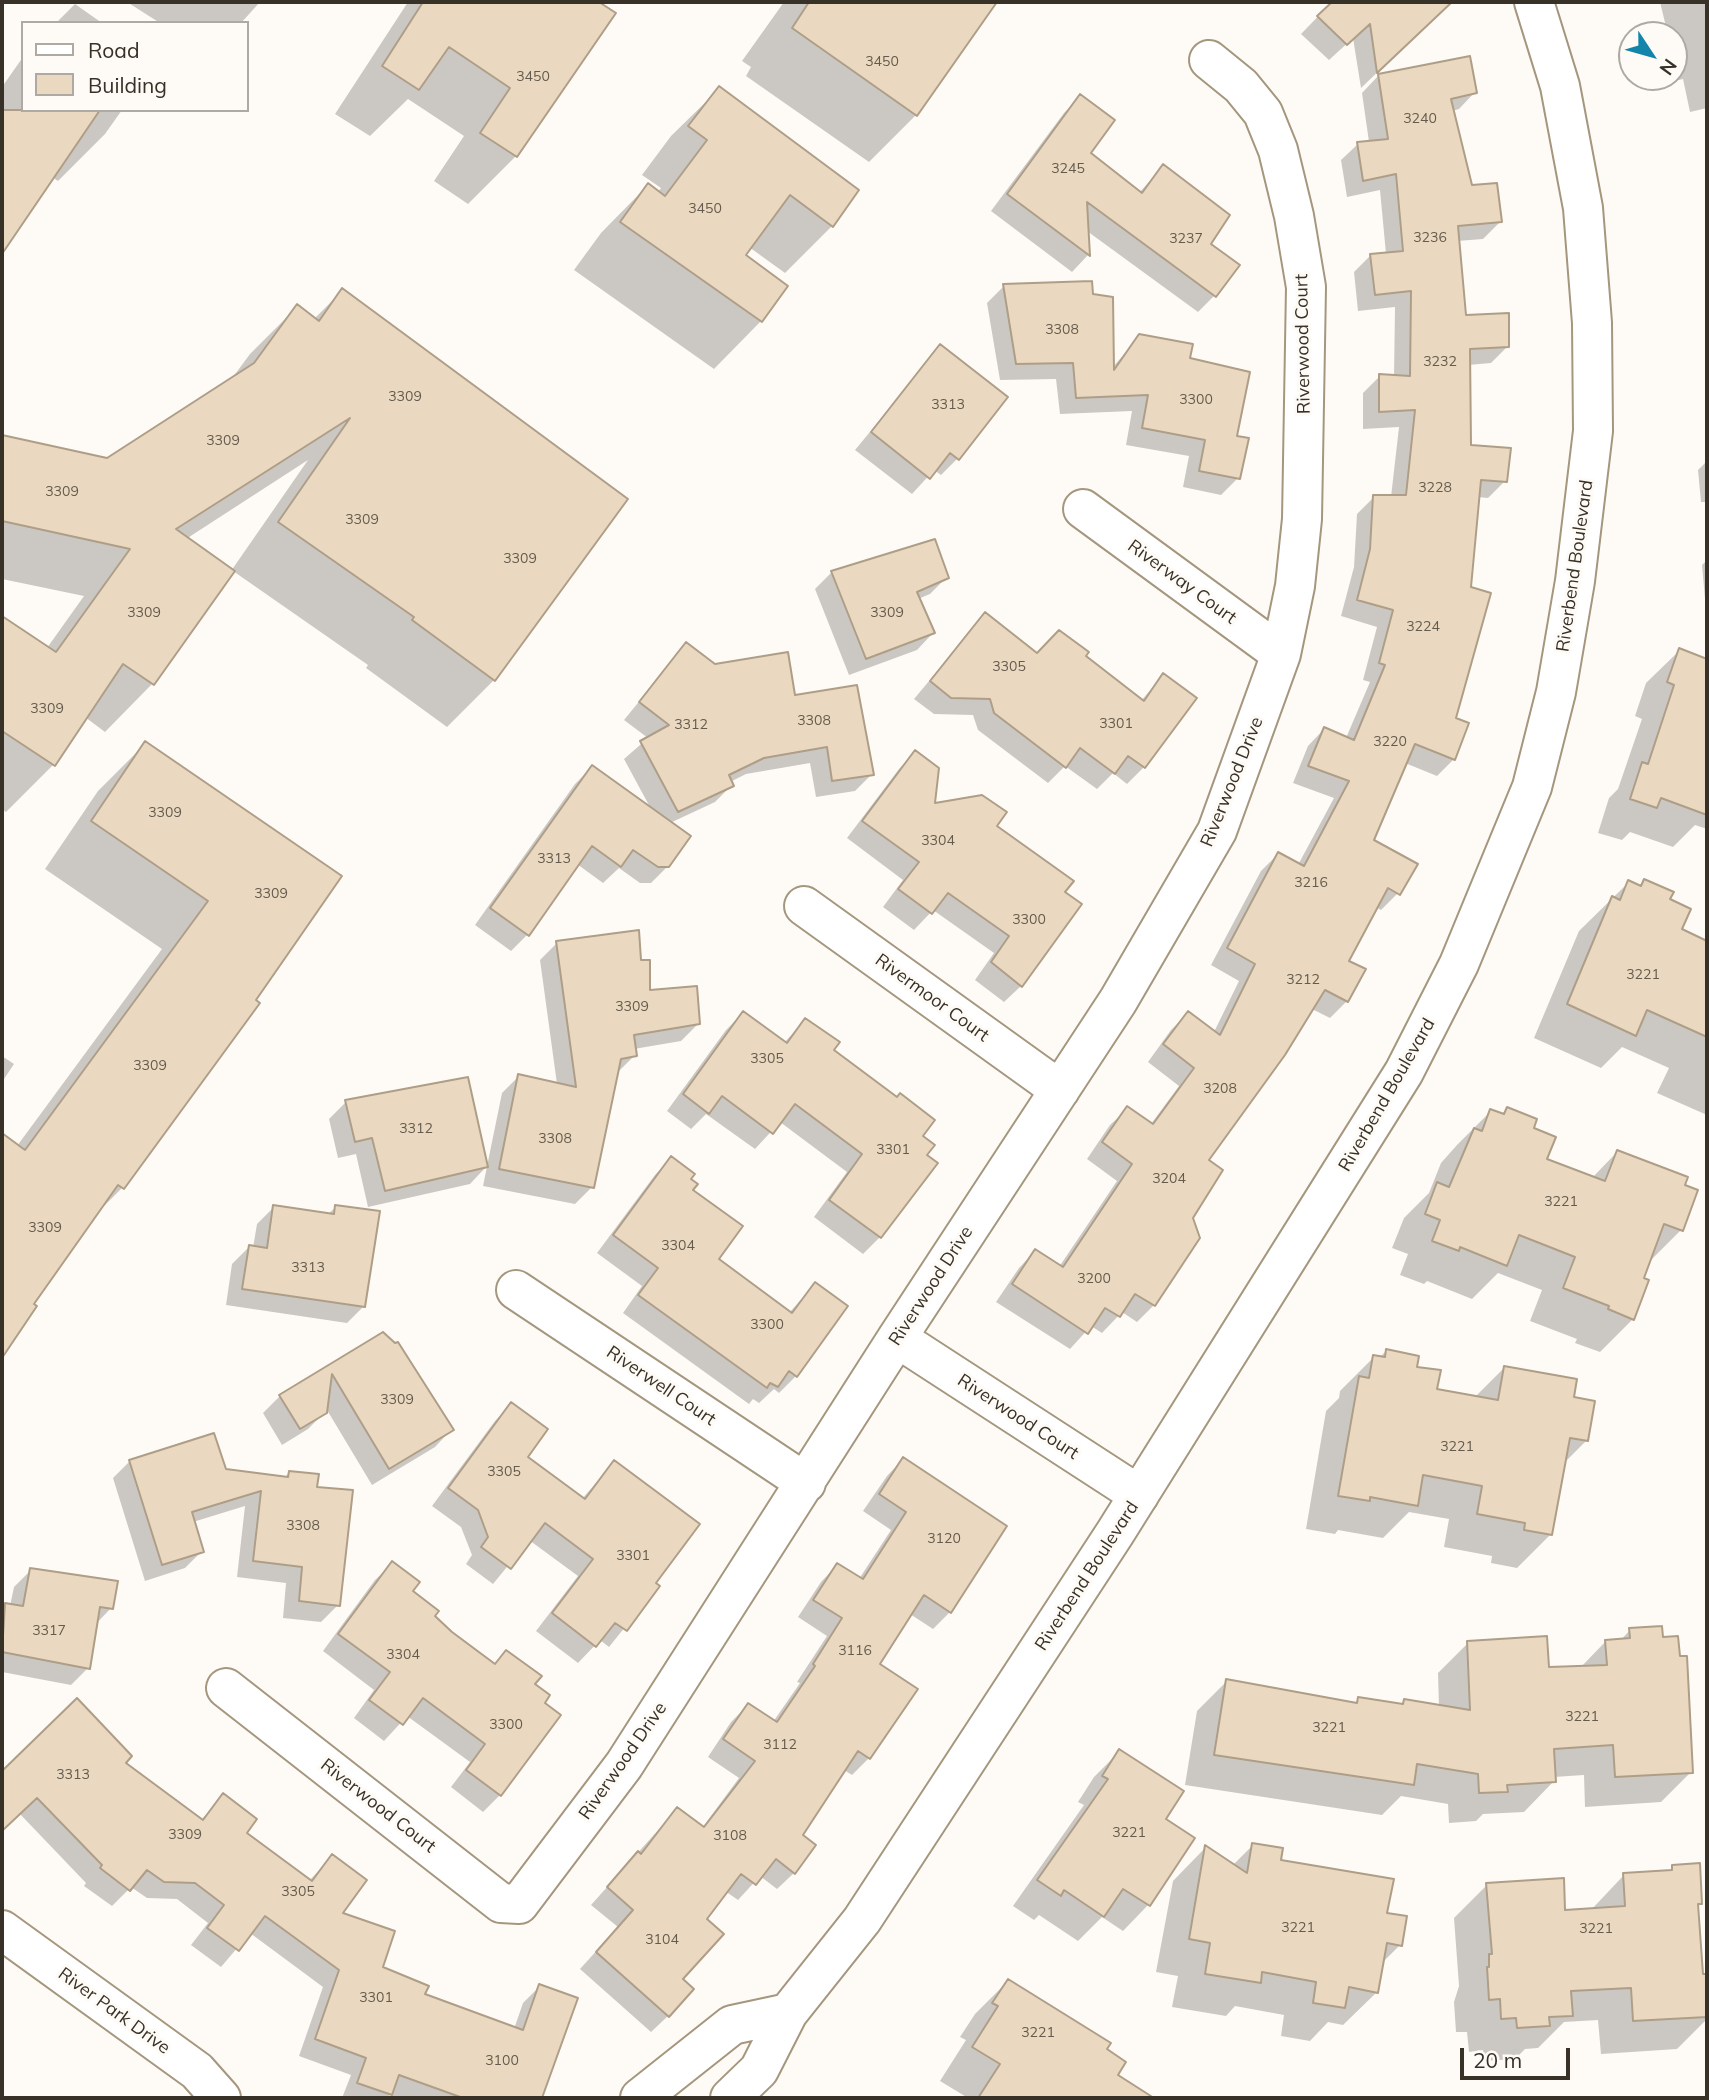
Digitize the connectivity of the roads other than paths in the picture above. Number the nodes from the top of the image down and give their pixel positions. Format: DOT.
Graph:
graph roads {
  1 [pos="1534,2"];
  2 [pos="1209,60"];
  3 [pos="1083,509"];
  4 [pos="1281,654"];
  5 [pos="804,906"];
  6 [pos="1060,1090"];
  7 [pos="516,1290"];
  8 [pos="897,1338"];
  9 [pos="806,1483"];
  10 [pos="1139,1495"];
  11 [pos="226,1688"];
  12 [pos="530,1889"];
  13 [pos="2,1930"];
  14 [pos="788,2013"];
  15 [pos="221,2098"];
  16 [pos="640,2098"];
  17 [pos="730,2098"];
  1 -- 10 [label="street, Riverbend Boulevard"];
  2 -- 4 [label="street, Riverwood Court"];
  3 -- 4 [label="street, Riverway Court"];
  4 -- 6 [label="street, Riverwood Drive"];
  5 -- 6 [label="street, Rivermoor Court"];
  6 -- 8 [label="street, Riverwood Drive"];
  7 -- 9 [label="street, Riverwell Court"];
  8 -- 9 [label="street, Riverwood Drive"];
  8 -- 10 [label="street, Riverwood Court"];
  9 -- 12 [label="street, Riverwood Drive"];
  10 -- 14 [label="street, Riverbend Boulevard"];
  11 -- 12 [label="street, Riverwood Court"];
  13 -- 15 [label="street, River Park Drive"];
  14 -- 16 [label="street"];
  14 -- 17 [label="street, Riverbend Boulevard"];
}
